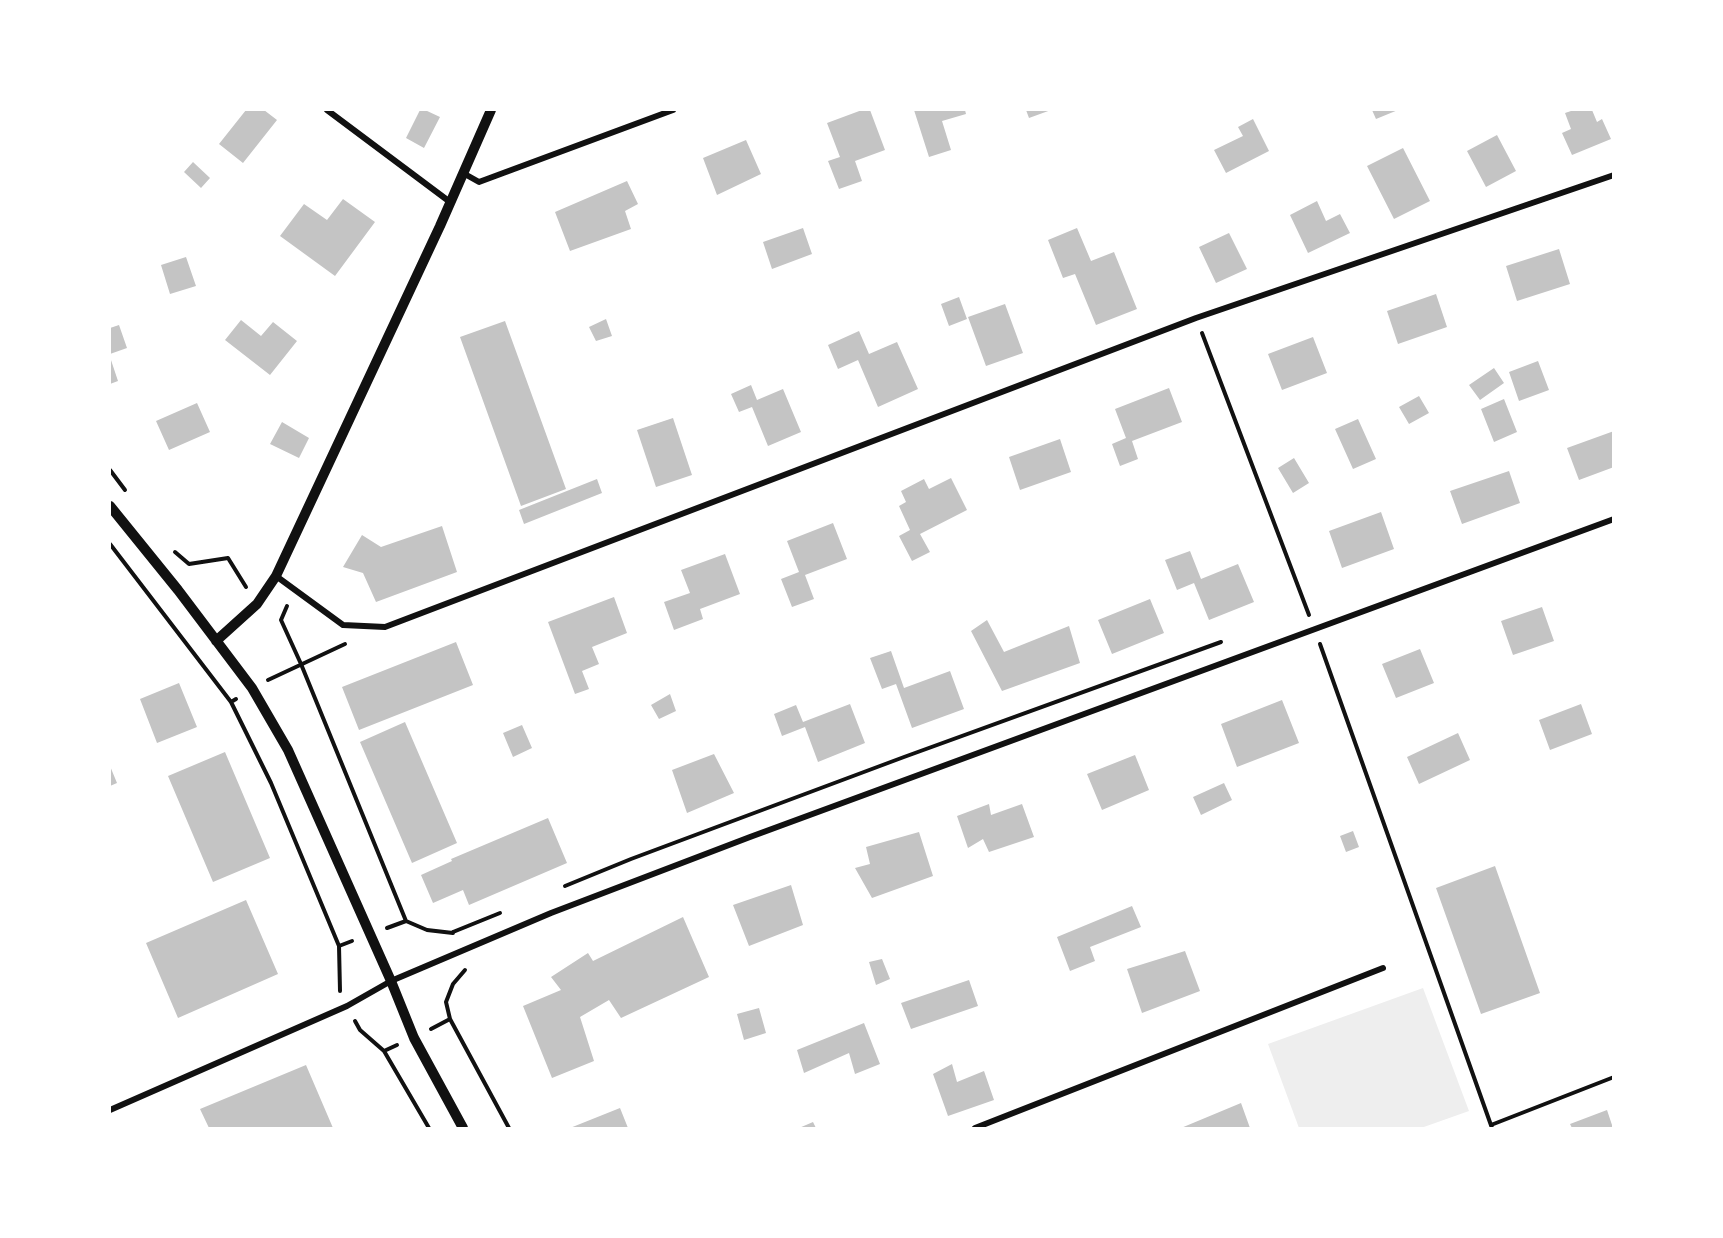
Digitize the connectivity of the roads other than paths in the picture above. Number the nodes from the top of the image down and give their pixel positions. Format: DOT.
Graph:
graph roads {
  1 [pos="327,110"];
  2 [pos="491,110"];
  3 [pos="673,110"];
  4 [pos="463,173"];
  5 [pos="1614,175"];
  6 [pos="450,202"];
  7 [pos="110,506"];
  8 [pos="1614,519"];
  9 [pos="276,576"];
  10 [pos="216,642"];
  11 [pos="1383,968"];
  12 [pos="391,981"];
  13 [pos="110,1110"];
  14 [pos="463,1128"];
  15 [pos="975,1128"];
  1 -- 6 [label="street"];
  2 -- 4 [label="street"];
  3 -- 4 [label="street"];
  4 -- 6 [label="street"];
  5 -- 9 [label="street"];
  6 -- 9 [label="street"];
  7 -- 10 [label="street"];
  8 -- 12 [label="street"];
  9 -- 10 [label="street"];
  10 -- 12 [label="street"];
  11 -- 15 [label="street"];
  12 -- 13 [label="street"];
  12 -- 14 [label="street"];
}
